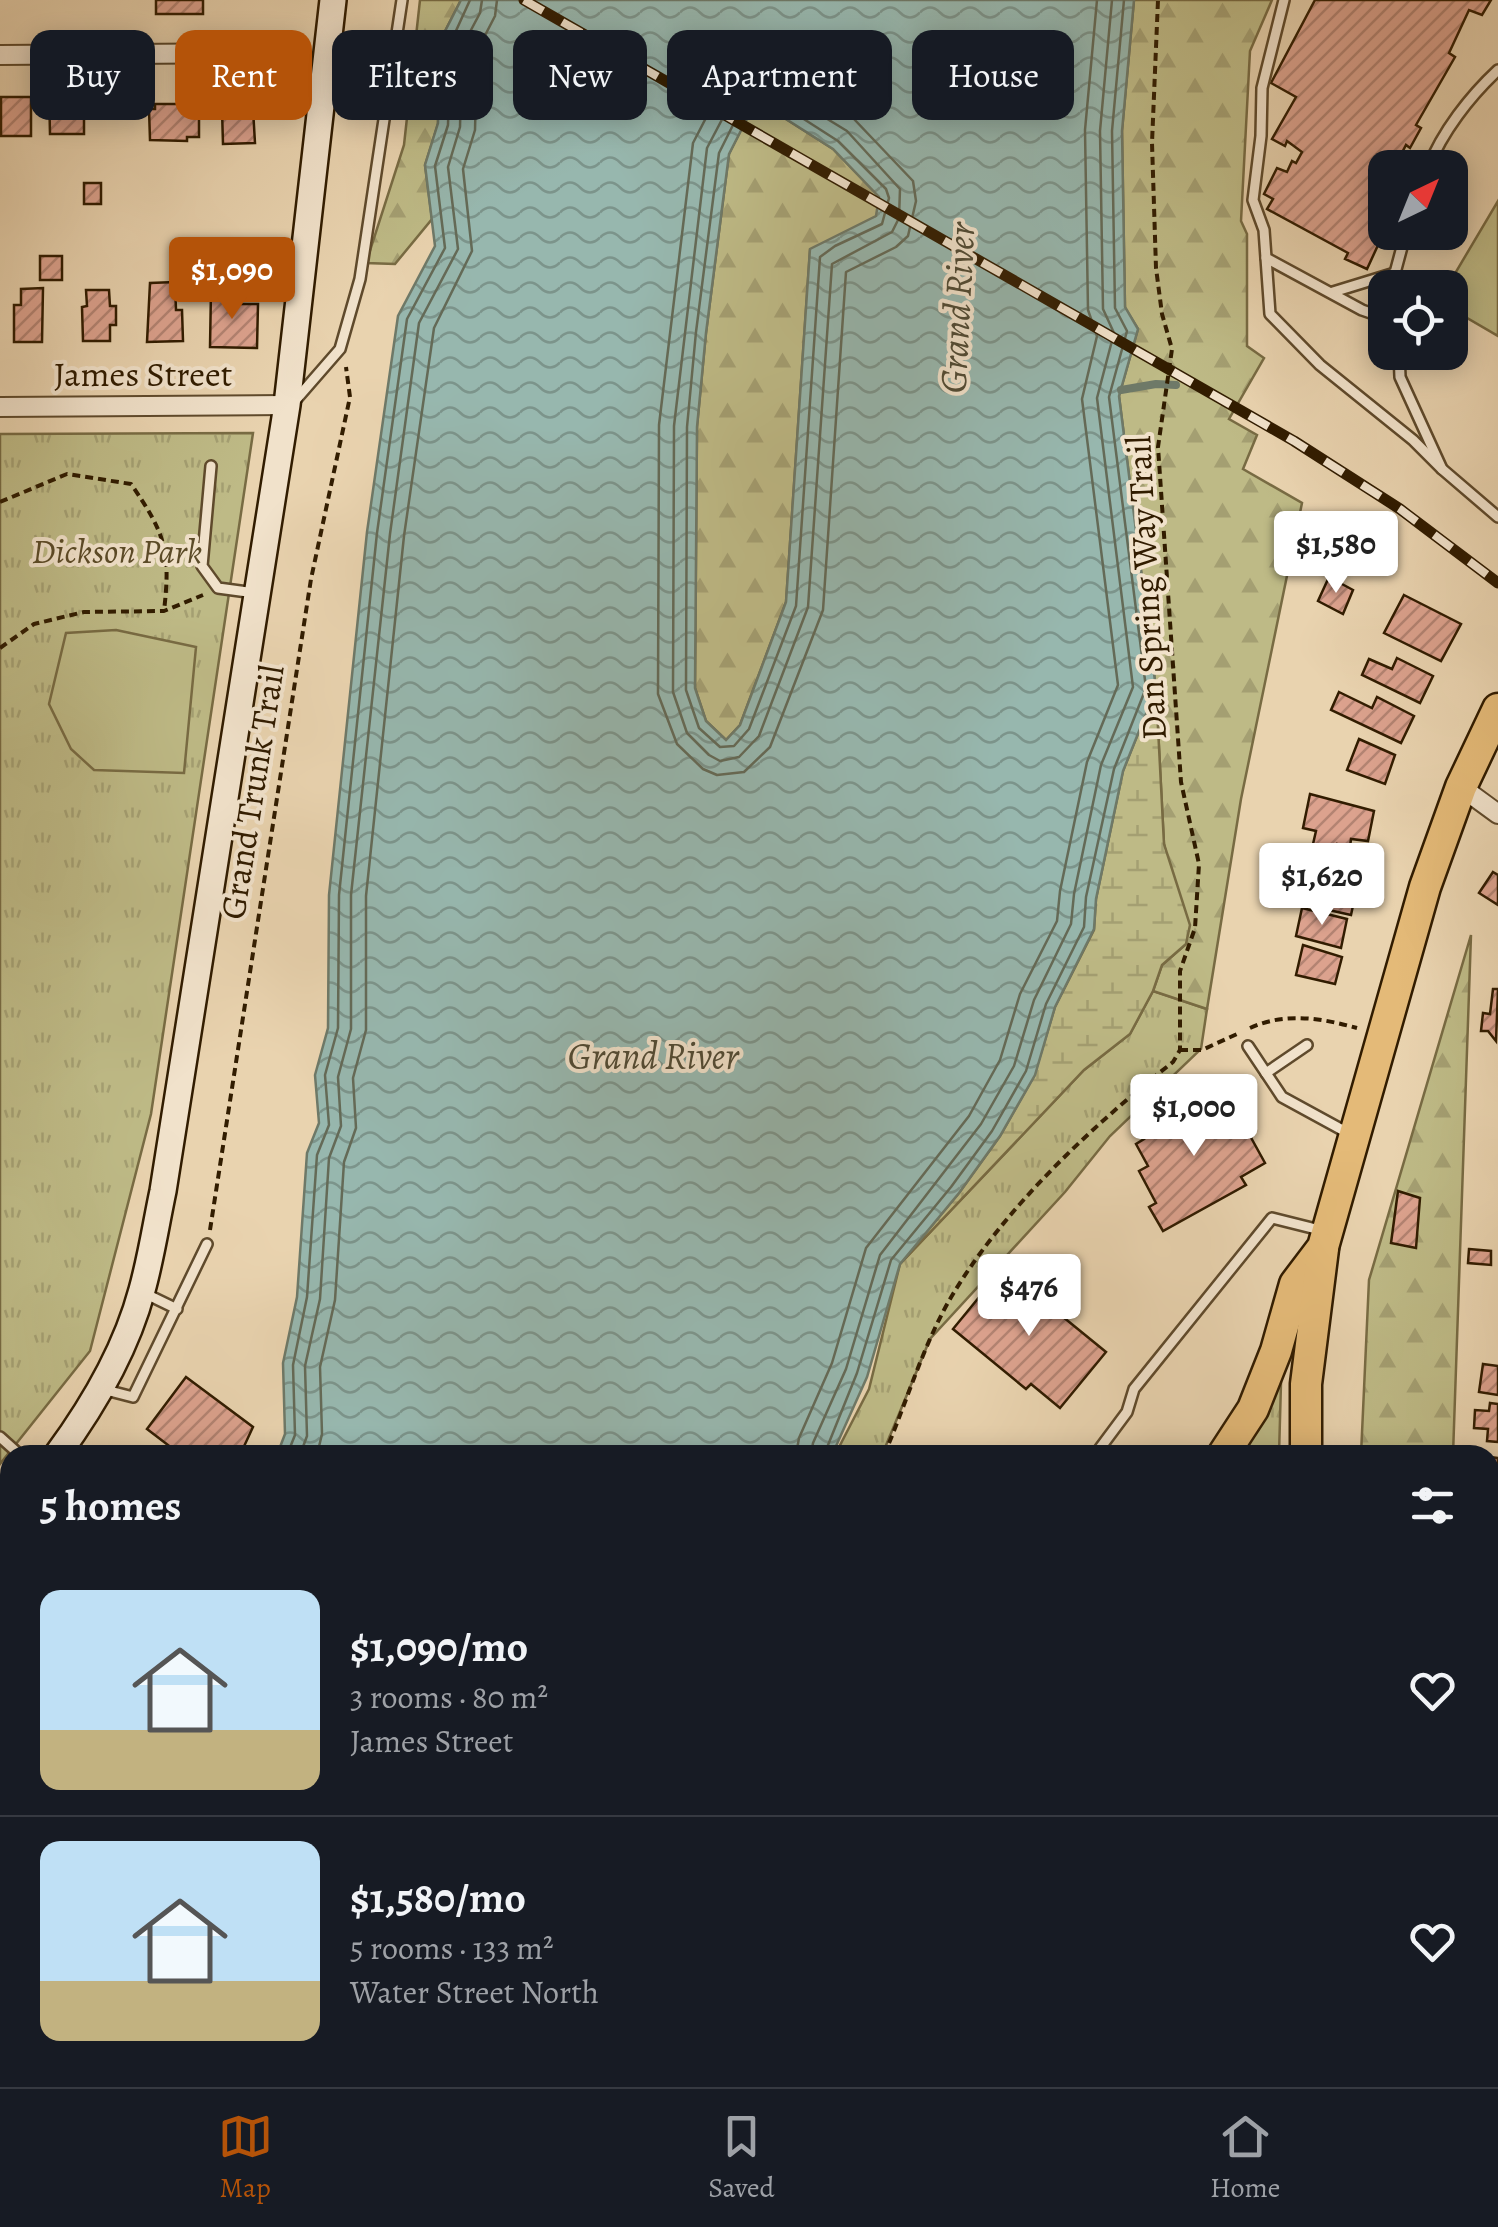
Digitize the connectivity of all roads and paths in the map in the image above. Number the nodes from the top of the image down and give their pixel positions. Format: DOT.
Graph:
graph roads {
  1 [pos="333,0"];
  2 [pos="402,0"];
  3 [pos="1158,0"];
  4 [pos="1284,0"];
  5 [pos="0,56"];
  6 [pos="175,59"];
  7 [pos="1498,70"];
  8 [pos="1435,150"];
  9 [pos="1266,258"];
  10 [pos="1368,281"];
  11 [pos="1333,292"];
  12 [pos="1368,312"];
  13 [pos="340,349"];
  14 [pos="1400,370"];
  15 [pos="287,405"];
  16 [pos="0,407"];
  17 [pos="211,466"];
  18 [pos="1442,470"];
  19 [pos="0,502"];
  20 [pos="1498,516"];
  21 [pos="218,588"];
  22 [pos="258,593"];
  23 [pos="164,611"];
  24 [pos="0,648"];
  25 [pos="1498,709"];
  26 [pos="1461,787"];
  27 [pos="1498,814"];
  28 [pos="1384,1035"];
  29 [pos="1307,1045"];
  30 [pos="1248,1046"];
  31 [pos="1180,1050"];
  32 [pos="1266,1073"];
  33 [pos="1354,1137"];
  34 [pos="1325,1239"];
  35 [pos="208,1244"];
  36 [pos="142,1292"];
  37 [pos="178,1309"];
  38 [pos="100,1388"];
  39 [pos="64,1445"];
  40 [pos="888,1445"];
  41 [pos="1102,1445"];
  42 [pos="1230,1445"];
  43 [pos="1306,1445"];
  1 -- 15 [label="main road"];
  2 -- 13 [label="lane"];
  3 -- 31 [label="path, Dan Spring Way Trail"];
  4 -- 9 [label="lane"];
  5 -- 6 [label="street"];
  7 -- 8 [label="lane"];
  9 -- 11 [label="lane"];
  9 -- 18 [label="lane"];
  10 -- 11 [label="lane"];
  11 -- 12 [label="lane"];
  13 -- 15 [label="lane"];
  13 -- 35 [label="path, Grand Trunk Trail"];
  14 -- 18 [label="lane"];
  15 -- 16 [label="street, James Street"];
  15 -- 22 [label="main road"];
  17 -- 21 [label="lane"];
  18 -- 20 [label="lane"];
  19 -- 23 [label="path"];
  21 -- 22 [label="lane"];
  21 -- 23 [label="path"];
  22 -- 36 [label="main road"];
  23 -- 24 [label="path"];
  25 -- 26 [label="main road"];
  26 -- 27 [label="street"];
  26 -- 28 [label="main road"];
  28 -- 31 [label="path"];
  28 -- 33 [label="main road"];
  29 -- 32 [label="lane"];
  30 -- 32 [label="lane"];
  31 -- 40 [label="path"];
  32 -- 33 [label="lane"];
  33 -- 34 [label="main road"];
  34 -- 41 [label="lane"];
  34 -- 42 [label="main road"];
  34 -- 43 [label="main road"];
  35 -- 37 [label="lane"];
  36 -- 37 [label="lane"];
  36 -- 38 [label="main road"];
  37 -- 38 [label="lane"];
  38 -- 39 [label="main road"];
}
